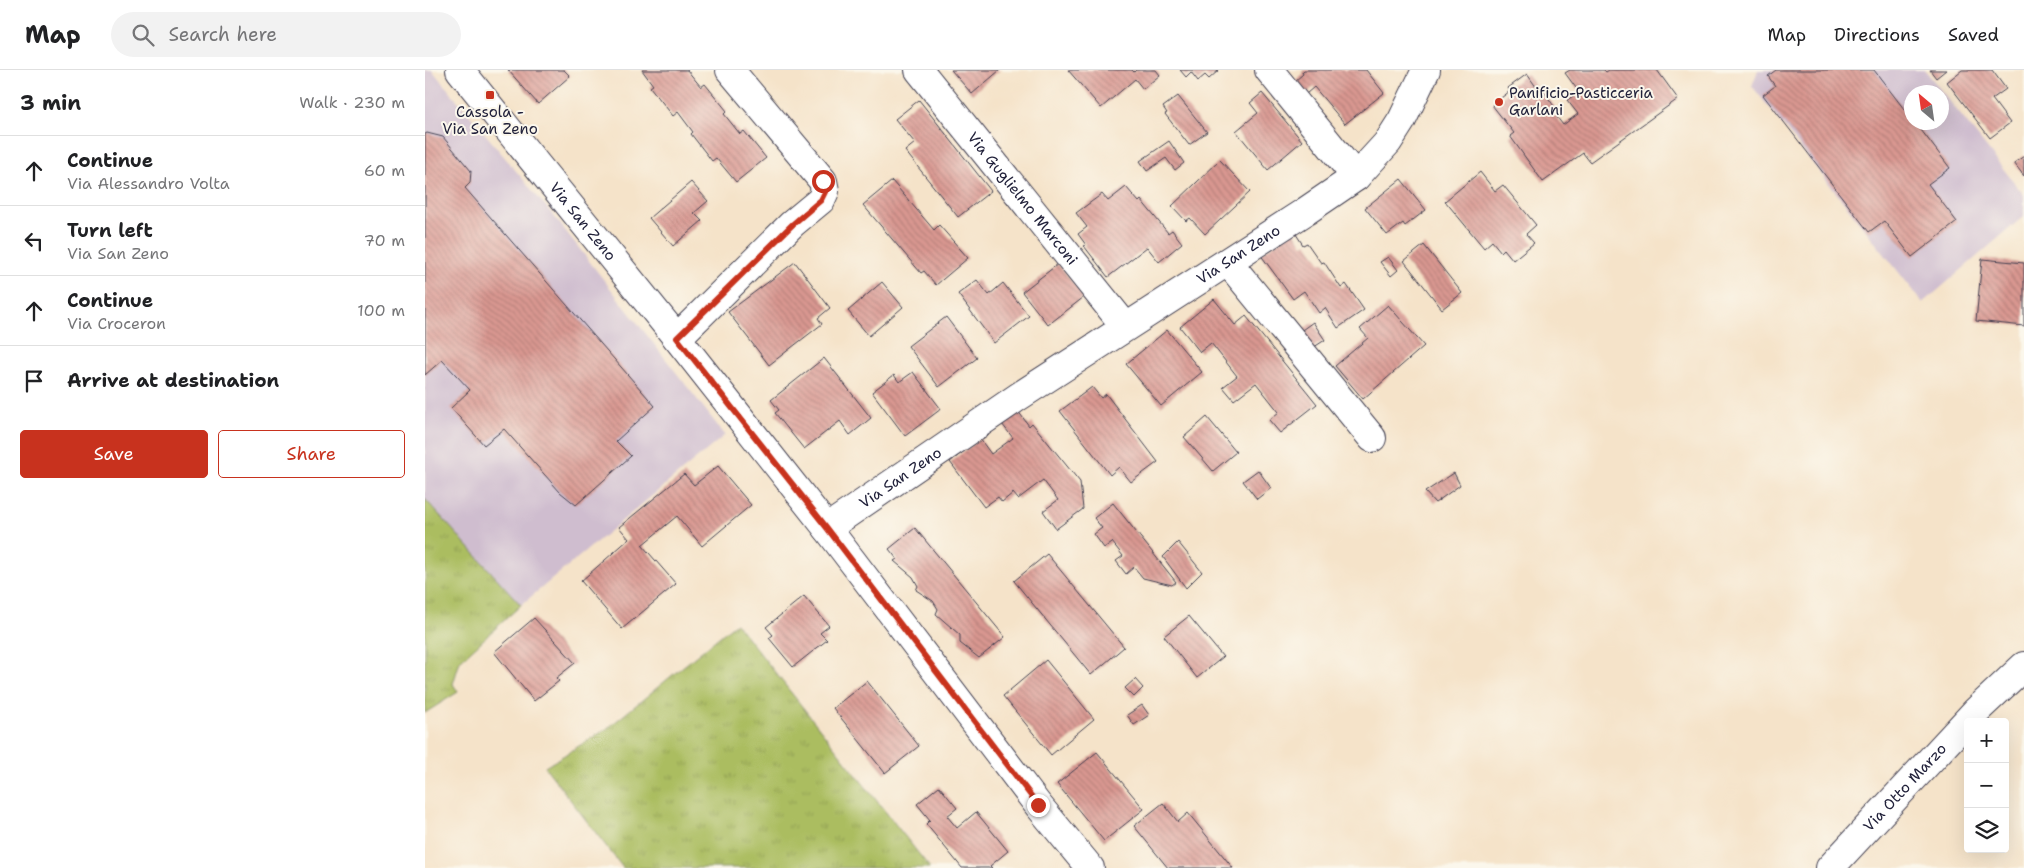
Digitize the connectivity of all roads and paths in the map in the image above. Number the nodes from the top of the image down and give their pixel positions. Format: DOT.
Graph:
graph roads {
  1 [pos="460,70"];
  2 [pos="730,70"];
  3 [pos="919,70"];
  4 [pos="1269,70"];
  5 [pos="1426,70"];
  6 [pos="1356,177"];
  7 [pos="1228,262"];
  8 [pos="1125,326"];
  9 [pos="677,338"];
  10 [pos="1372,438"];
  11 [pos="827,528"];
  12 [pos="2024,666"];
  13 [pos="1090,868"];
  14 [pos="1830,868"];
  1 -- 9 [label="street, Via San Zeno"];
  2 -- 9 [label="street"];
  3 -- 8 [label="street, Via Guglielmo Marconi"];
  4 -- 6 [label="street"];
  5 -- 6 [label="street, Via San Zeno"];
  6 -- 7 [label="street, Via San Zeno"];
  7 -- 8 [label="street, Via San Zeno"];
  7 -- 10 [label="street"];
  8 -- 11 [label="street, Via San Zeno"];
  9 -- 11 [label="street, Via San Zeno"];
  11 -- 13 [label="street"];
  12 -- 14 [label="street, Via Otto Marzo"];
}
